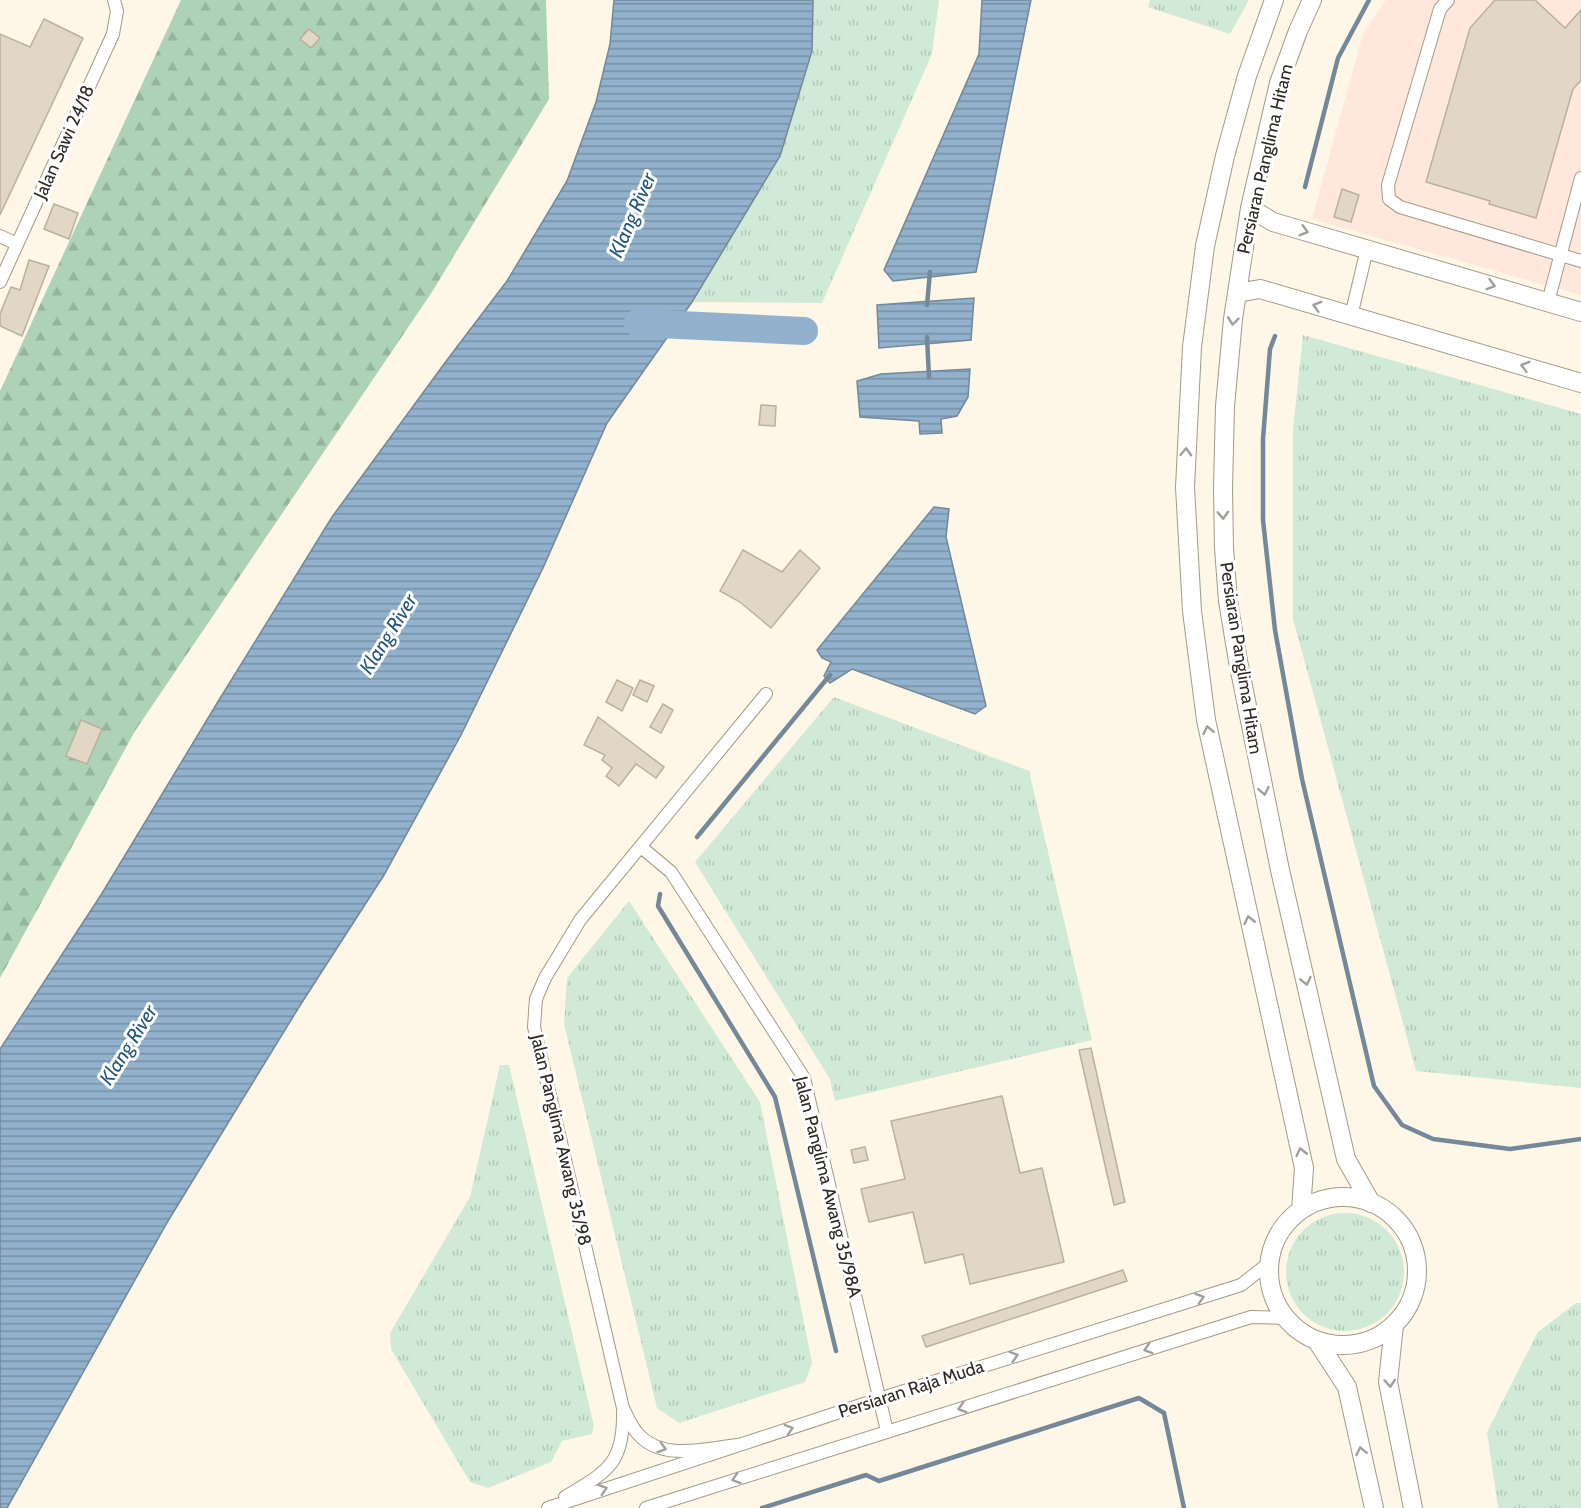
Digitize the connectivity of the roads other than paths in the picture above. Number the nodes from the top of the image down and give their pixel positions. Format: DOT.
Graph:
graph roads {
  1 [pos="114,0"];
  2 [pos="1274,0"];
  3 [pos="1312,0"];
  4 [pos="1448,0"];
  5 [pos="1581,178"];
  6 [pos="1251,208"];
  7 [pos="0,236"];
  8 [pos="17,244"];
  9 [pos="1367,249"];
  10 [pos="1561,255"];
  11 [pos="1581,261"];
  12 [pos="0,282"];
  13 [pos="1237,294"];
  14 [pos="1548,302"];
  15 [pos="1581,312"];
  16 [pos="1351,316"];
  17 [pos="1581,383"];
  18 [pos="766,694"];
  19 [pos="641,847"];
  20 [pos="1371,1203"];
  21 [pos="1301,1210"];
  22 [pos="1269,1263"];
  23 [pos="1286,1318"];
  24 [pos="1394,1325"];
  25 [pos="1317,1341"];
  26 [pos="879,1399"];
  27 [pos="623,1408"];
  28 [pos="887,1431"];
  29 [pos="738,1445"];
  30 [pos="547,1508"];
  31 [pos="646,1508"];
  32 [pos="1374,1508"];
  33 [pos="1413,1508"];
  1 -- 8 [label="street, Jalan Sawi 24/18"];
  21 -- 2 [label="main road, Persiaran Panglima Hitam, one-way"];
  3 -- 6 [label="main road, Persiaran Panglima Hitam"];
  4 -- 10 [label="street"];
  5 -- 10 [label="street"];
  6 -- 9 [label="main road, one-way"];
  6 -- 13 [label="main road, Persiaran Panglima Hitam"];
  7 -- 8 [label="street"];
  8 -- 12 [label="street, Jalan Sawi 24/18"];
  9 -- 14 [label="main road, one-way"];
  9 -- 16 [label="street"];
  10 -- 11 [label="street"];
  10 -- 14 [label="street"];
  16 -- 13 [label="main road, one-way"];
  13 -- 20 [label="main road, Persiaran Panglima Hitam, one-way"];
  14 -- 15 [label="main road"];
  17 -- 16 [label="main road, one-way"];
  18 -- 19 [label="street, Jalan Panglima Awang 35/98"];
  19 -- 26 [label="street, Jalan Panglima Awang 35/98A"];
  19 -- 27 [label="street, Jalan Panglima Awang 35/98"];
  20 -- 21 [label="main road"];
  20 -- 24 [label="main road"];
  21 -- 22 [label="main road"];
  22 -- 23 [label="main road"];
  26 -- 22 [label="street, Persiaran Raja Muda, one-way"];
  23 -- 25 [label="main road"];
  23 -- 28 [label="street, Persiaran Raja Muda, one-way"];
  24 -- 25 [label="main road"];
  24 -- 33 [label="main road, one-way"];
  32 -- 25 [label="main road, one-way"];
  26 -- 28 [label="street, Jalan Panglima Awang 35/98A"];
  29 -- 26 [label="street, Persiaran Raja Muda, one-way"];
  27 -- 29 [label="street, one-way"];
  27 -- 30 [label="street"];
  28 -- 31 [label="street, Persiaran Raja Muda, one-way"];
  30 -- 29 [label="street, Persiaran Raja Muda, one-way"];
}
